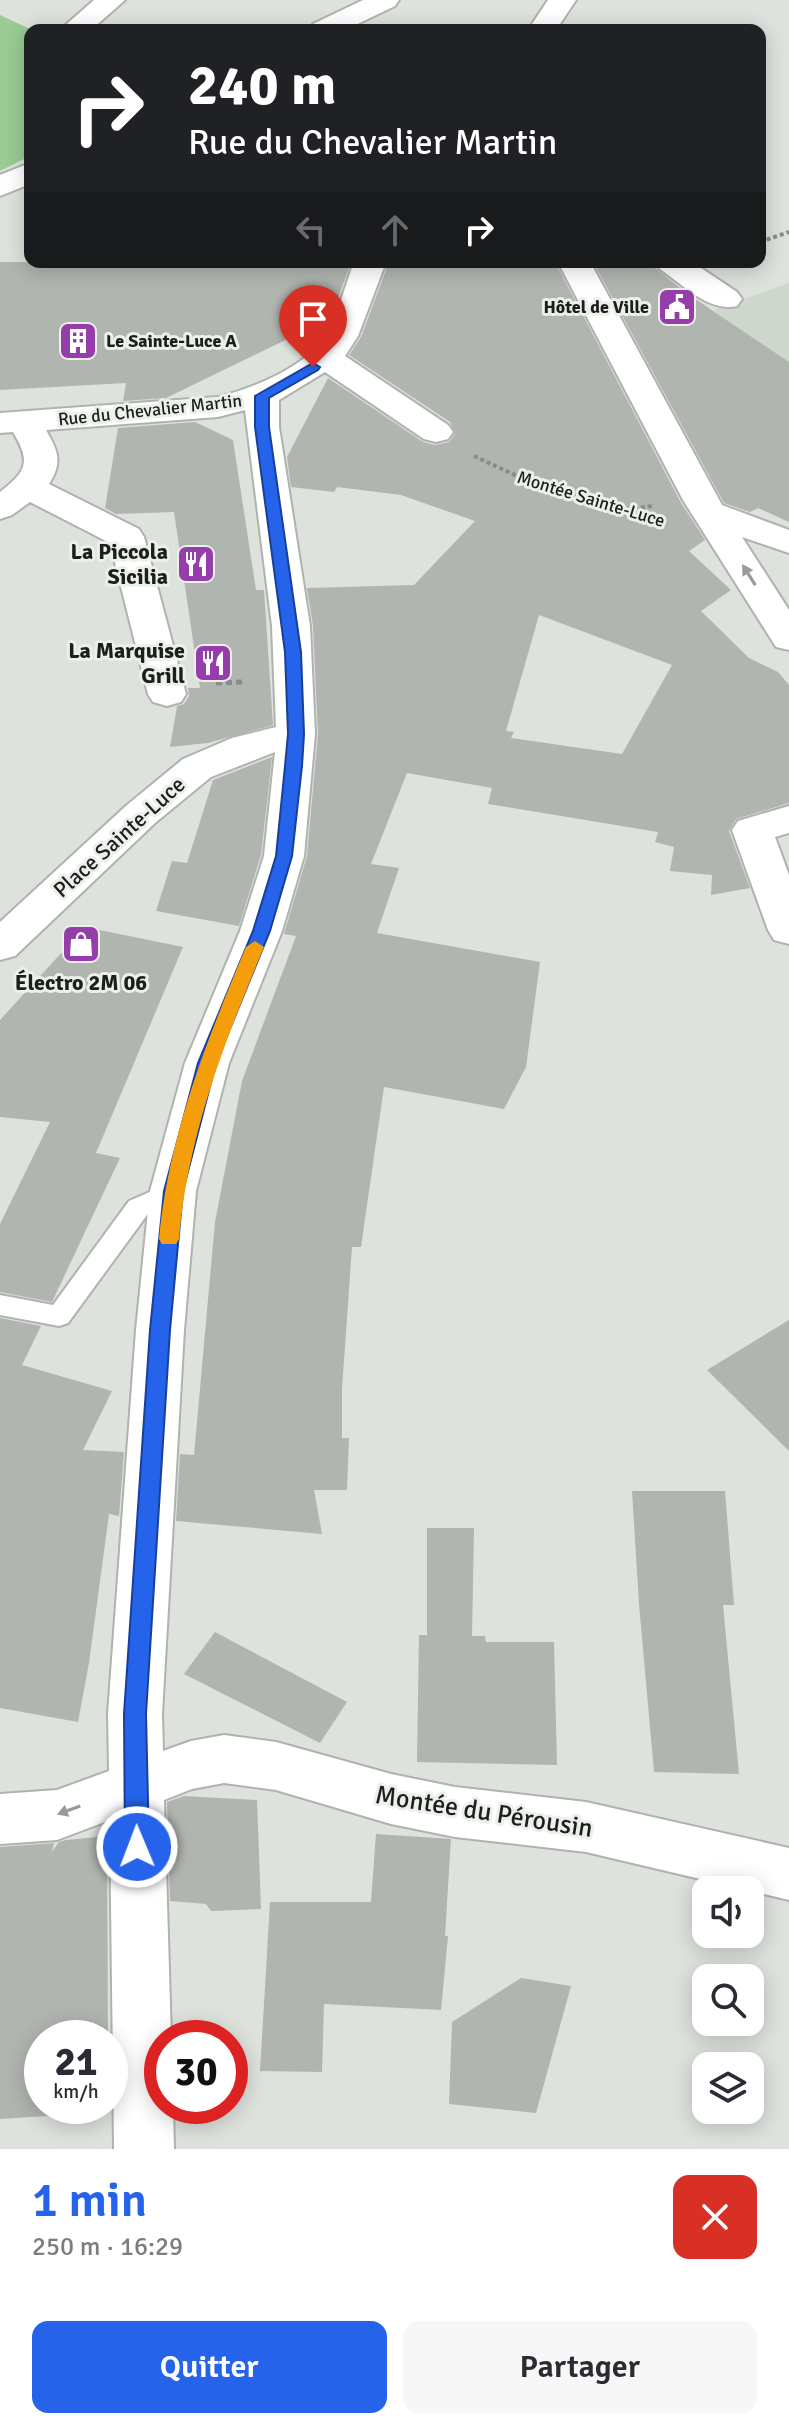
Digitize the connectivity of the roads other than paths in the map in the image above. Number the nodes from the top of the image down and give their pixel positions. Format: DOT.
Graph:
graph roads {
  1 [pos="111,0"];
  2 [pos="385,0"];
  3 [pos="562,0"];
  4 [pos="81,24"];
  5 [pos="335,24"];
  6 [pos="546,24"];
  7 [pos="24,175"];
  8 [pos="0,187"];
  9 [pos="368,268"];
  10 [pos="577,268"];
  11 [pos="680,268"];
  12 [pos="726,299"];
  13 [pos="326,358"];
  14 [pos="262,396"];
  15 [pos="12,423"];
  16 [pos="436,432"];
  17 [pos="13,497"];
  18 [pos="708,512"];
  19 [pos="789,542"];
  20 [pos="789,639"];
  21 [pos="166,690"];
  22 [pos="296,734"];
  23 [pos="789,819"];
  24 [pos="789,930"];
  25 [pos="0,946"];
  26 [pos="173,1191"];
  27 [pos="0,1305"];
  28 [pos="136,1786"];
  29 [pos="0,1819"];
  30 [pos="789,1874"];
  31 [pos="144,2149"];
  1 -- 4 [label="street"];
  2 -- 5 [label="street"];
  3 -- 6 [label="street"];
  7 -- 8 [label="street"];
  9 -- 13 [label="street, Rue du Chevalier Martin"];
  10 -- 18 [label="street"];
  11 -- 12 [label="street"];
  13 -- 14 [label="street, Rue du Chevalier Martin"];
  13 -- 16 [label="street"];
  14 -- 15 [label="street, Rue du Chevalier Martin"];
  14 -- 22 [label="street"];
  15 -- 17 [label="street"];
  17 -- 21 [label="street"];
  18 -- 19 [label="street"];
  20 -- 18 [label="street, one-way"];
  22 -- 25 [label="street, Place Sainte-Luce"];
  22 -- 26 [label="street"];
  23 -- 24 [label="street"];
  26 -- 27 [label="lane"];
  26 -- 28 [label="street"];
  28 -- 29 [label="street, Montée du Pérousin, one-way"];
  28 -- 30 [label="street, Montée du Pérousin"];
  28 -- 31 [label="street"];
}
